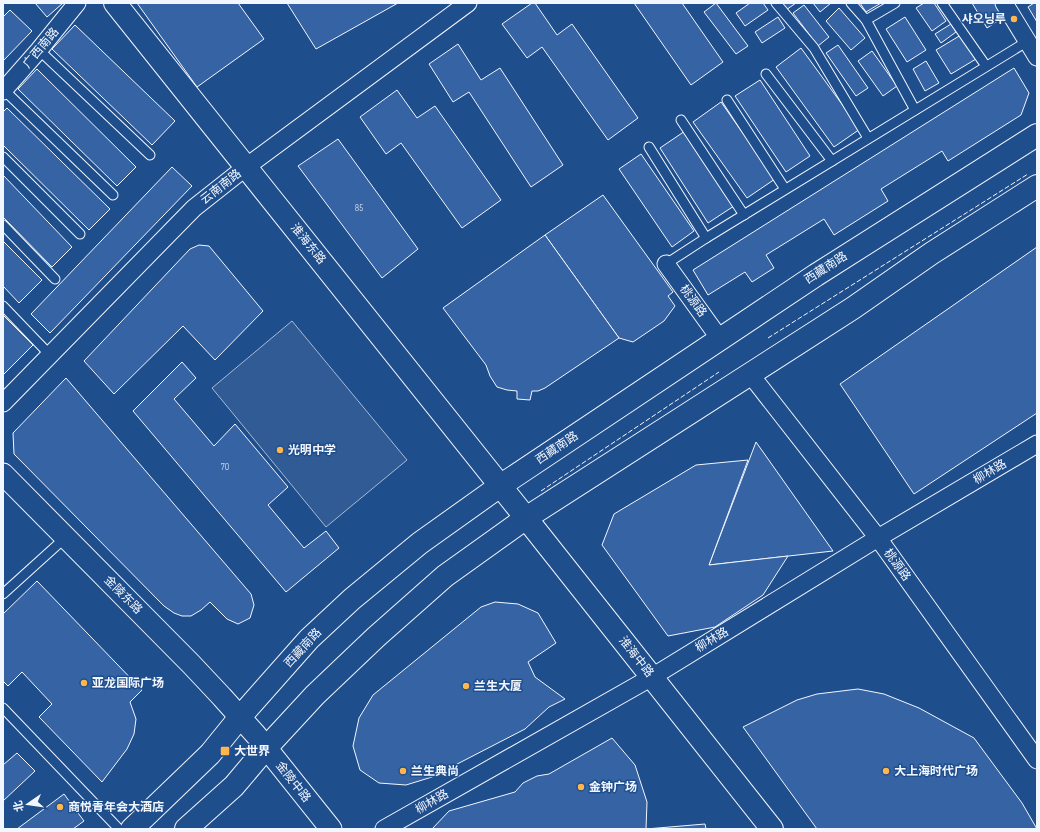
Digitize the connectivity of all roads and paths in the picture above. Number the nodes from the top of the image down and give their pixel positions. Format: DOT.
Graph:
graph roads {
  1 [pos="77,3"];
  2 [pos="115,3"];
  3 [pos="468,3"];
  4 [pos="776,3"];
  5 [pos="850,3"];
  6 [pos="895,3"];
  7 [pos="942,3"];
  8 [pos="1004,3"];
  9 [pos="866,20"];
  10 [pos="1028,41"];
  11 [pos="39,50"];
  12 [pos="1037,57"];
  13 [pos="986,66"];
  14 [pos="766,74"];
  15 [pos="4,90"];
  16 [pos="727,100"];
  17 [pos="915,110"];
  18 [pos="681,120"];
  19 [pos="1037,135"];
  20 [pos="868,138"];
  21 [pos="649,147"];
  22 [pos="150,155"];
  23 [pos="3,157"];
  24 [pos="832,161"];
  25 [pos="246,167"];
  26 [pos="1037,186"];
  27 [pos="785,190"];
  28 [pos="113,195"];
  29 [pos="744,215"];
  30 [pos="3,225"];
  31 [pos="80,234"];
  32 [pos="706,238"];
  33 [pos="666,264"];
  34 [pos="54,279"];
  35 [pos="3,306"];
  36 [pos="720,338"];
  37 [pos="50,355"];
  38 [pos="750,374"];
  39 [pos="3,403"];
  40 [pos="1037,444"];
  41 [pos="3,474"];
  42 [pos="500,486"];
  43 [pos="526,518"];
  44 [pos="66,537"];
  45 [pos="878,538"];
  46 [pos="3,594"];
  47 [pos="652,676"];
  48 [pos="3,708"];
  49 [pos="240,718"];
  50 [pos="266,748"];
  51 [pos="1037,760"];
  52 [pos="119,829"];
  53 [pos="132,829"];
  54 [pos="186,829"];
  55 [pos="331,829"];
  56 [pos="384,829"];
  57 [pos="772,829"];
  1 -- 11 [label="street, 广西南路"];
  2 -- 25 [label="main road, 淮海东路"];
  3 -- 25 [label="street, 云南南路"];
  4 -- 20 [label="lane"];
  5 -- 9 [label="lane"];
  6 -- 9 [label="lane"];
  7 -- 13 [label="lane"];
  8 -- 10 [label="street"];
  9 -- 17 [label="lane"];
  10 -- 12 [label="street"];
  10 -- 13 [label="lane"];
  11 -- 15 [label="street, 广西南路"];
  11 -- 22 [label="lane"];
  13 -- 17 [label="lane"];
  14 -- 24 [label="lane"];
  15 -- 28 [label="lane"];
  16 -- 27 [label="lane"];
  17 -- 20 [label="lane"];
  18 -- 29 [label="lane"];
  19 -- 36 [label="main road, 西藏南路"];
  20 -- 24 [label="lane"];
  21 -- 32 [label="lane"];
  23 -- 31 [label="lane"];
  24 -- 27 [label="lane"];
  25 -- 37 [label="street, 云南南路"];
  25 -- 42 [label="main road, 淮海东路"];
  26 -- 38 [label="main road"];
  27 -- 29 [label="lane"];
  29 -- 32 [label="lane"];
  30 -- 34 [label="lane"];
  32 -- 33 [label="lane"];
  33 -- 36 [label="street, 桃源路"];
  35 -- 37 [label="lane"];
  36 -- 42 [label="main road, 西藏南路"];
  37 -- 39 [label="street, 云南南路"];
  38 -- 43 [label="main road"];
  38 -- 45 [label="street, 桃源路"];
  40 -- 45 [label="street, 柳林路"];
  41 -- 44 [label="street, 金陵东路"];
  42 -- 43 [label="main road, 淮海中路"];
  42 -- 49 [label="main road, 西藏南路"];
  43 -- 47 [label="main road, 淮海中路"];
  43 -- 50 [label="main road"];
  44 -- 46 [label="lane"];
  44 -- 49 [label="street, 金陵东路"];
  45 -- 47 [label="street, 柳林路"];
  45 -- 51 [label="street, 桃源路"];
  47 -- 56 [label="street, 柳林路"];
  47 -- 57 [label="main road, 淮海中路"];
  48 -- 52 [label="lane"];
  49 -- 50 [label="street, 金陵中路"];
  49 -- 53 [label="main road, 西藏南路"];
  50 -- 54 [label="main road"];
  50 -- 55 [label="street, 金陵中路"];
}
